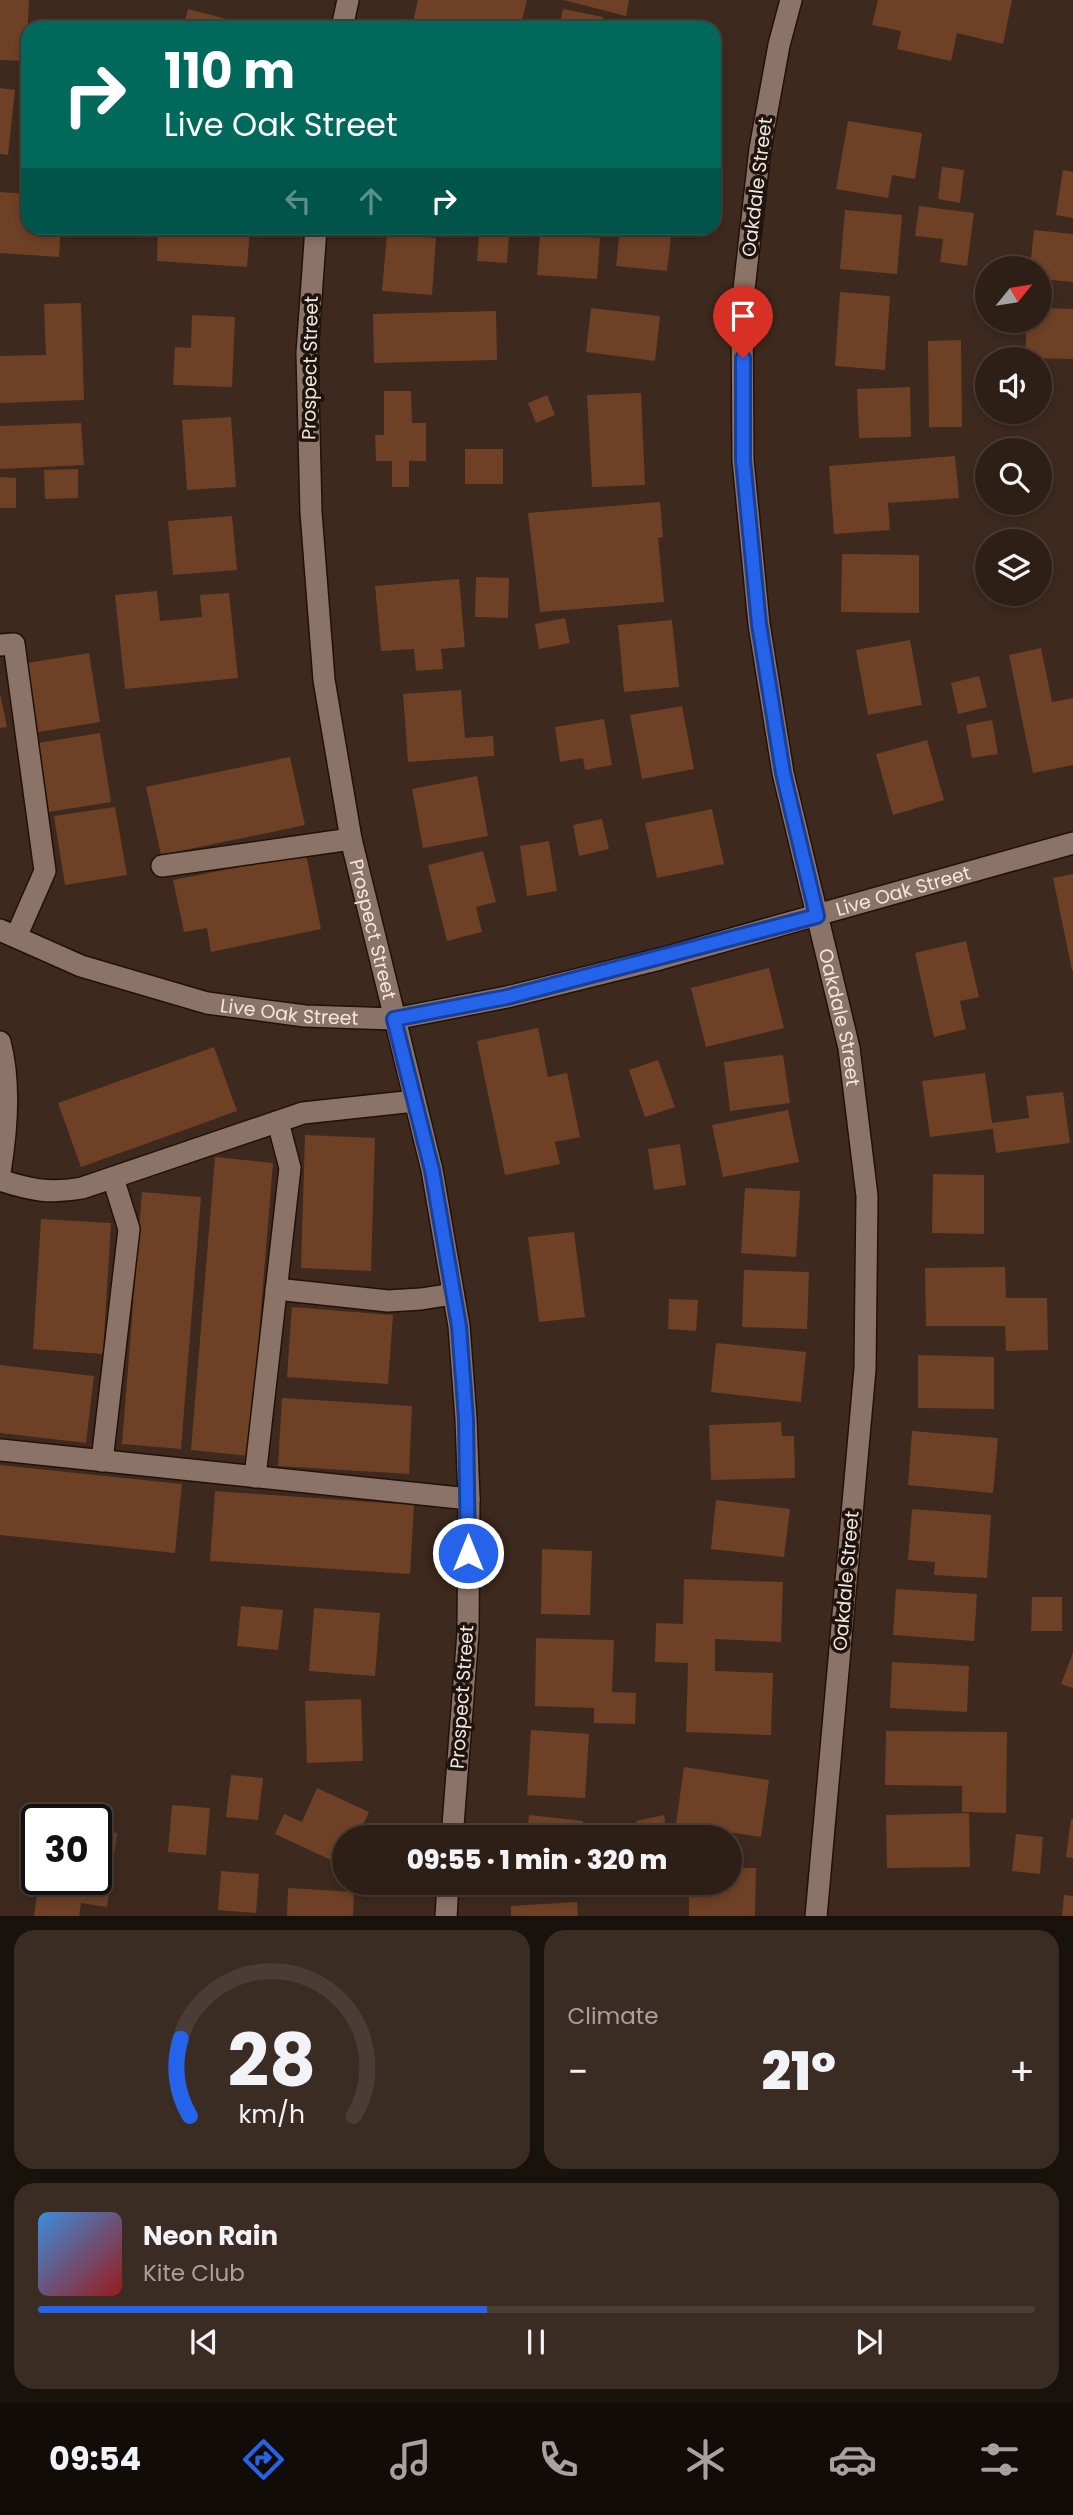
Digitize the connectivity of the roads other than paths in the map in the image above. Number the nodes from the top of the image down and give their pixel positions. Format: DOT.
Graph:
graph roads {
  1 [pos="348,0"];
  2 [pos="791,0"];
  3 [pos="344,21"];
  4 [pos="315,235"];
  5 [pos="0,645"];
  6 [pos="351,839"];
  7 [pos="1073,843"];
  8 [pos="162,866"];
  9 [pos="817,916"];
  10 [pos="8,933"];
  11 [pos="394,1019"];
  12 [pos="0,1042"];
  13 [pos="415,1101"];
  14 [pos="278,1122"];
  15 [pos="0,1172"];
  16 [pos="113,1178"];
  17 [pos="0,1180"];
  18 [pos="276,1289"];
  19 [pos="453,1294"];
  20 [pos="0,1450"];
  21 [pos="102,1461"];
  22 [pos="255,1477"];
  23 [pos="469,1499"];
  24 [pos="453,1825"];
  25 [pos="447,1895"];
  26 [pos="446,1916"];
  27 [pos="816,1916"];
  1 -- 3 [label="street"];
  2 -- 9 [label="street, Oakdale Street"];
  4 -- 6 [label="street, Prospect Street"];
  5 -- 10 [label="street"];
  6 -- 8 [label="street"];
  6 -- 11 [label="street, Prospect Street"];
  7 -- 9 [label="street, Live Oak Street"];
  9 -- 11 [label="street, Live Oak Street"];
  9 -- 27 [label="street, Oakdale Street"];
  10 -- 11 [label="street, Live Oak Street"];
  11 -- 13 [label="street, Prospect Street"];
  12 -- 15 [label="street"];
  13 -- 14 [label="street"];
  13 -- 19 [label="street, Prospect Street"];
  14 -- 16 [label="street"];
  14 -- 18 [label="street"];
  16 -- 17 [label="street"];
  16 -- 21 [label="street"];
  18 -- 19 [label="street"];
  18 -- 22 [label="street"];
  19 -- 23 [label="street, Prospect Street"];
  20 -- 21 [label="street"];
  21 -- 22 [label="street"];
  22 -- 23 [label="street"];
  23 -- 24 [label="street, Prospect Street"];
  25 -- 26 [label="street"];
}
